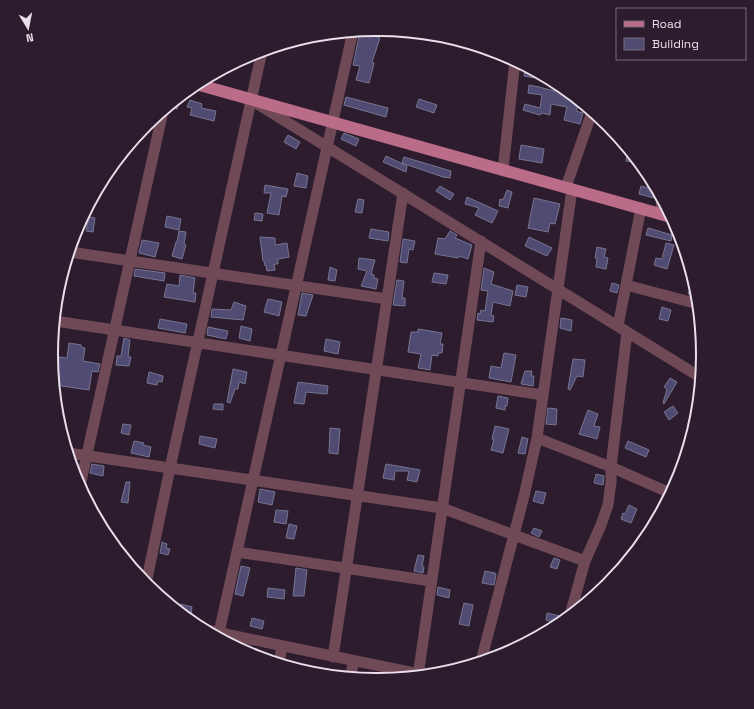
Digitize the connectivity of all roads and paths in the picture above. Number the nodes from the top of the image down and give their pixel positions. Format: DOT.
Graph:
graph roads {
  1 [pos="352,37"];
  2 [pos="260,58"];
  3 [pos="514,67"];
  4 [pos="205,87"];
  5 [pos="251,100"];
  6 [pos="590,118"];
  7 [pos="161,121"];
  8 [pos="333,122"];
  9 [pos="327,146"];
  10 [pos="504,170"];
  11 [pos="569,188"];
  12 [pos="403,193"];
  13 [pos="641,208"];
  14 [pos="663,214"];
  15 [pos="481,241"];
  16 [pos="75,253"];
  17 [pos="130,261"];
  18 [pos="213,273"];
  19 [pos="296,285"];
  20 [pos="626,285"];
  21 [pos="558,289"];
  22 [pos="387,298"];
  23 [pos="691,302"];
  24 [pos="60,322"];
  25 [pos="623,329"];
  26 [pos="114,330"];
  27 [pos="198,342"];
  28 [pos="281,355"];
  29 [pos="376,370"];
  30 [pos="695,374"];
  31 [pos="460,382"];
  32 [pos="543,395"];
  33 [pos="536,438"];
  34 [pos="74,454"];
  35 [pos="87,455"];
  36 [pos="611,467"];
  37 [pos="170,468"];
  38 [pos="83,475"];
  39 [pos="253,480"];
  40 [pos="665,491"];
  41 [pos="358,495"];
  42 [pos="442,508"];
  43 [pos="514,535"];
  44 [pos="237,552"];
  45 [pos="585,561"];
  46 [pos="347,568"];
  47 [pos="148,575"];
  48 [pos="431,581"];
  49 [pos="573,606"];
  50 [pos="219,631"];
  51 [pos="231,637"];
  52 [pos="282,646"];
  53 [pos="483,655"];
  54 [pos="280,657"];
  55 [pos="333,657"];
  56 [pos="354,661"];
  57 [pos="421,670"];
  58 [pos="403,671"];
  59 [pos="351,672"];
  1 -- 8 [label="street"];
  2 -- 5 [label="street"];
  3 -- 10 [label="street"];
  4 -- 5 [label="main road"];
  5 -- 8 [label="main road"];
  5 -- 9 [label="street"];
  5 -- 18 [label="street"];
  6 -- 11 [label="street"];
  7 -- 17 [label="street"];
  8 -- 9 [label="street"];
  8 -- 10 [label="main road"];
  9 -- 12 [label="street"];
  9 -- 19 [label="street"];
  10 -- 11 [label="main road"];
  11 -- 13 [label="main road"];
  11 -- 21 [label="street"];
  12 -- 15 [label="street"];
  12 -- 22 [label="street"];
  13 -- 14 [label="main road"];
  13 -- 20 [label="street"];
  15 -- 21 [label="street"];
  15 -- 31 [label="street"];
  16 -- 17 [label="street"];
  17 -- 18 [label="street"];
  17 -- 26 [label="street"];
  18 -- 19 [label="street"];
  18 -- 27 [label="street"];
  19 -- 22 [label="street"];
  19 -- 28 [label="street"];
  20 -- 23 [label="street"];
  20 -- 25 [label="street"];
  21 -- 25 [label="street"];
  21 -- 32 [label="street"];
  22 -- 29 [label="street"];
  24 -- 26 [label="street"];
  25 -- 30 [label="street"];
  25 -- 36 [label="street"];
  26 -- 27 [label="street"];
  26 -- 35 [label="street"];
  27 -- 28 [label="street"];
  27 -- 37 [label="street"];
  28 -- 29 [label="street"];
  28 -- 39 [label="street"];
  29 -- 31 [label="street"];
  29 -- 41 [label="street"];
  31 -- 32 [label="street"];
  31 -- 42 [label="street"];
  32 -- 33 [label="street"];
  33 -- 36 [label="street"];
  33 -- 43 [label="street"];
  34 -- 35 [label="street"];
  35 -- 37 [label="street"];
  35 -- 38 [label="street"];
  36 -- 40 [label="street"];
  36 -- 45 [label="street"];
  37 -- 39 [label="street"];
  37 -- 47 [label="street"];
  39 -- 41 [label="street"];
  39 -- 44 [label="street"];
  41 -- 42 [label="street"];
  41 -- 46 [label="street"];
  42 -- 43 [label="street"];
  42 -- 48 [label="street"];
  43 -- 45 [label="street"];
  43 -- 53 [label="street"];
  44 -- 46 [label="street"];
  44 -- 50 [label="street"];
  45 -- 49 [label="street"];
  46 -- 48 [label="street"];
  46 -- 55 [label="street"];
  48 -- 57 [label="street"];
  51 -- 52 [label="street"];
  52 -- 54 [label="street"];
  52 -- 55 [label="street"];
  55 -- 56 [label="street"];
  56 -- 58 [label="street"];
  56 -- 59 [label="street"];
}
